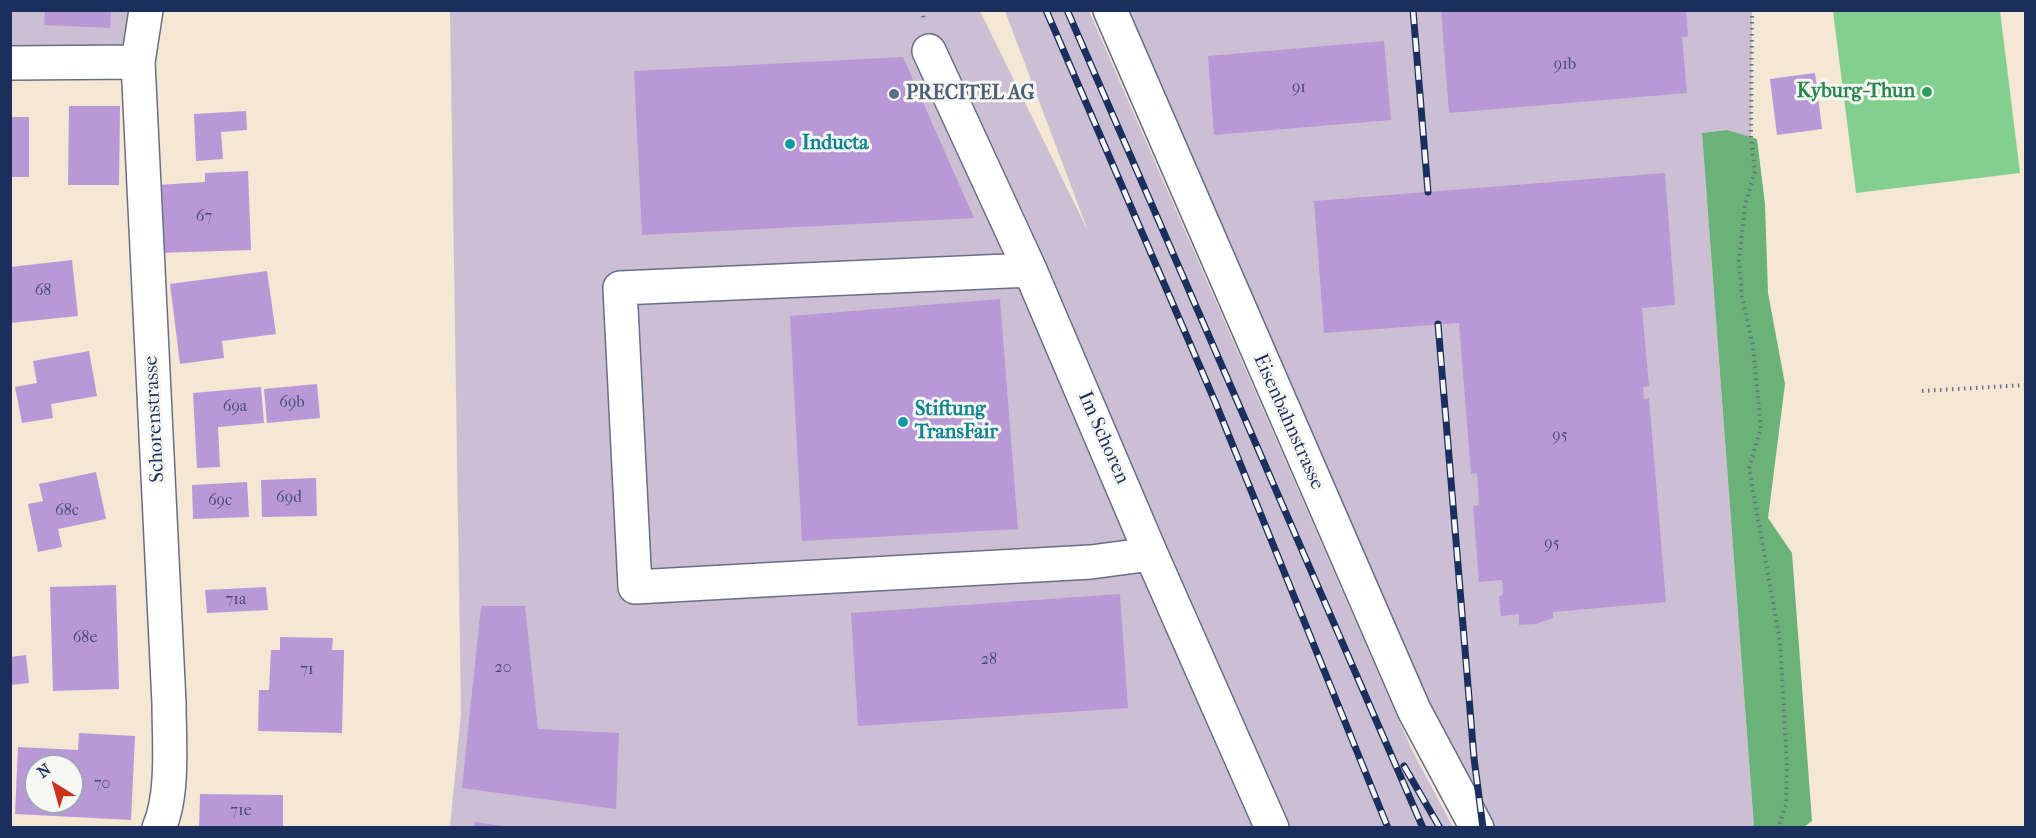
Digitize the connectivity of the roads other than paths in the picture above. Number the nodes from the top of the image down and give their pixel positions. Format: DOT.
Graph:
graph roads {
  1 [pos="146,10"];
  2 [pos="1110,10"];
  3 [pos="929,51"];
  4 [pos="138,62"];
  5 [pos="10,63"];
  6 [pos="1030,270"];
  7 [pos="1151,554"];
  8 [pos="159,828"];
  9 [pos="1272,828"];
  10 [pos="1478,828"];
  1 -- 4 [label="street, Schorenstrasse"];
  2 -- 10 [label="street, Eisenbahnstrasse"];
  3 -- 6 [label="street, Im Schoren"];
  4 -- 5 [label="street"];
  4 -- 8 [label="street, Schorenstrasse"];
  6 -- 7 [label="street, Im Schoren"];
  6 -- 7 [label="street"];
  7 -- 9 [label="street, Im Schoren"];
}
